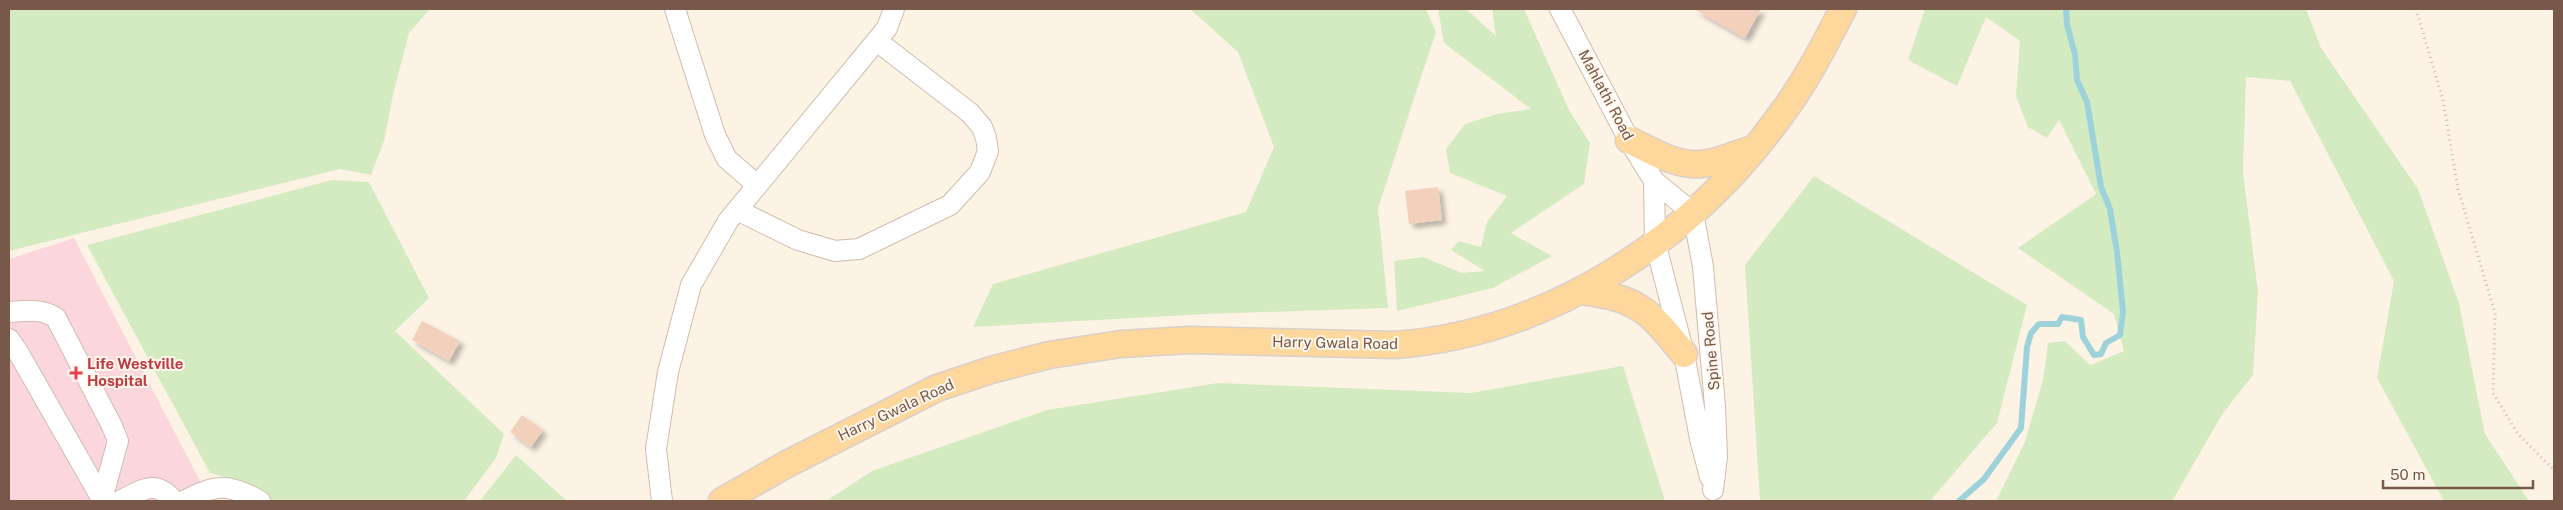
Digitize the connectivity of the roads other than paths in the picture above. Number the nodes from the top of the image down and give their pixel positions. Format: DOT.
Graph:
graph roads {
  1 [pos="675,9"];
  2 [pos="894,9"];
  3 [pos="1560,9"];
  4 [pos="1843,9"];
  5 [pos="877,41"];
  6 [pos="1629,140"];
  7 [pos="1755,148"];
  8 [pos="1654,180"];
  9 [pos="757,185"];
  10 [pos="737,210"];
  11 [pos="1693,213"];
  12 [pos="1655,242"];
  13 [pos="1580,291"];
  14 [pos="9,312"];
  15 [pos="9,339"];
  16 [pos="1684,354"];
  17 [pos="1714,496"];
  18 [pos="109,501"];
  19 [pos="174,501"];
  20 [pos="184,501"];
  21 [pos="260,501"];
  22 [pos="662,501"];
  23 [pos="722,501"];
  1 -- 9 [label="street"];
  2 -- 5 [label="street"];
  3 -- 6 [label="street, Mahlathi Road"];
  4 -- 7 [label="main road, Harry Gwala Road"];
  5 -- 9 [label="street"];
  5 -- 10 [label="street"];
  6 -- 7 [label="main road"];
  6 -- 8 [label="street, Mahlathi Road"];
  7 -- 11 [label="main road, Harry Gwala Road"];
  8 -- 11 [label="street, Mahlathi Road"];
  8 -- 12 [label="street"];
  9 -- 10 [label="street"];
  10 -- 22 [label="street"];
  11 -- 12 [label="main road, Harry Gwala Road"];
  11 -- 17 [label="street, Spine Road"];
  12 -- 13 [label="main road, Harry Gwala Road"];
  12 -- 16 [label="street, Spine Road"];
  13 -- 16 [label="main road"];
  13 -- 23 [label="main road, Harry Gwala Road"];
  14 -- 18 [label="street"];
  15 -- 18 [label="street"];
  16 -- 17 [label="street, Spine Road"];
  18 -- 19 [label="street"];
  20 -- 21 [label="street"];
}
